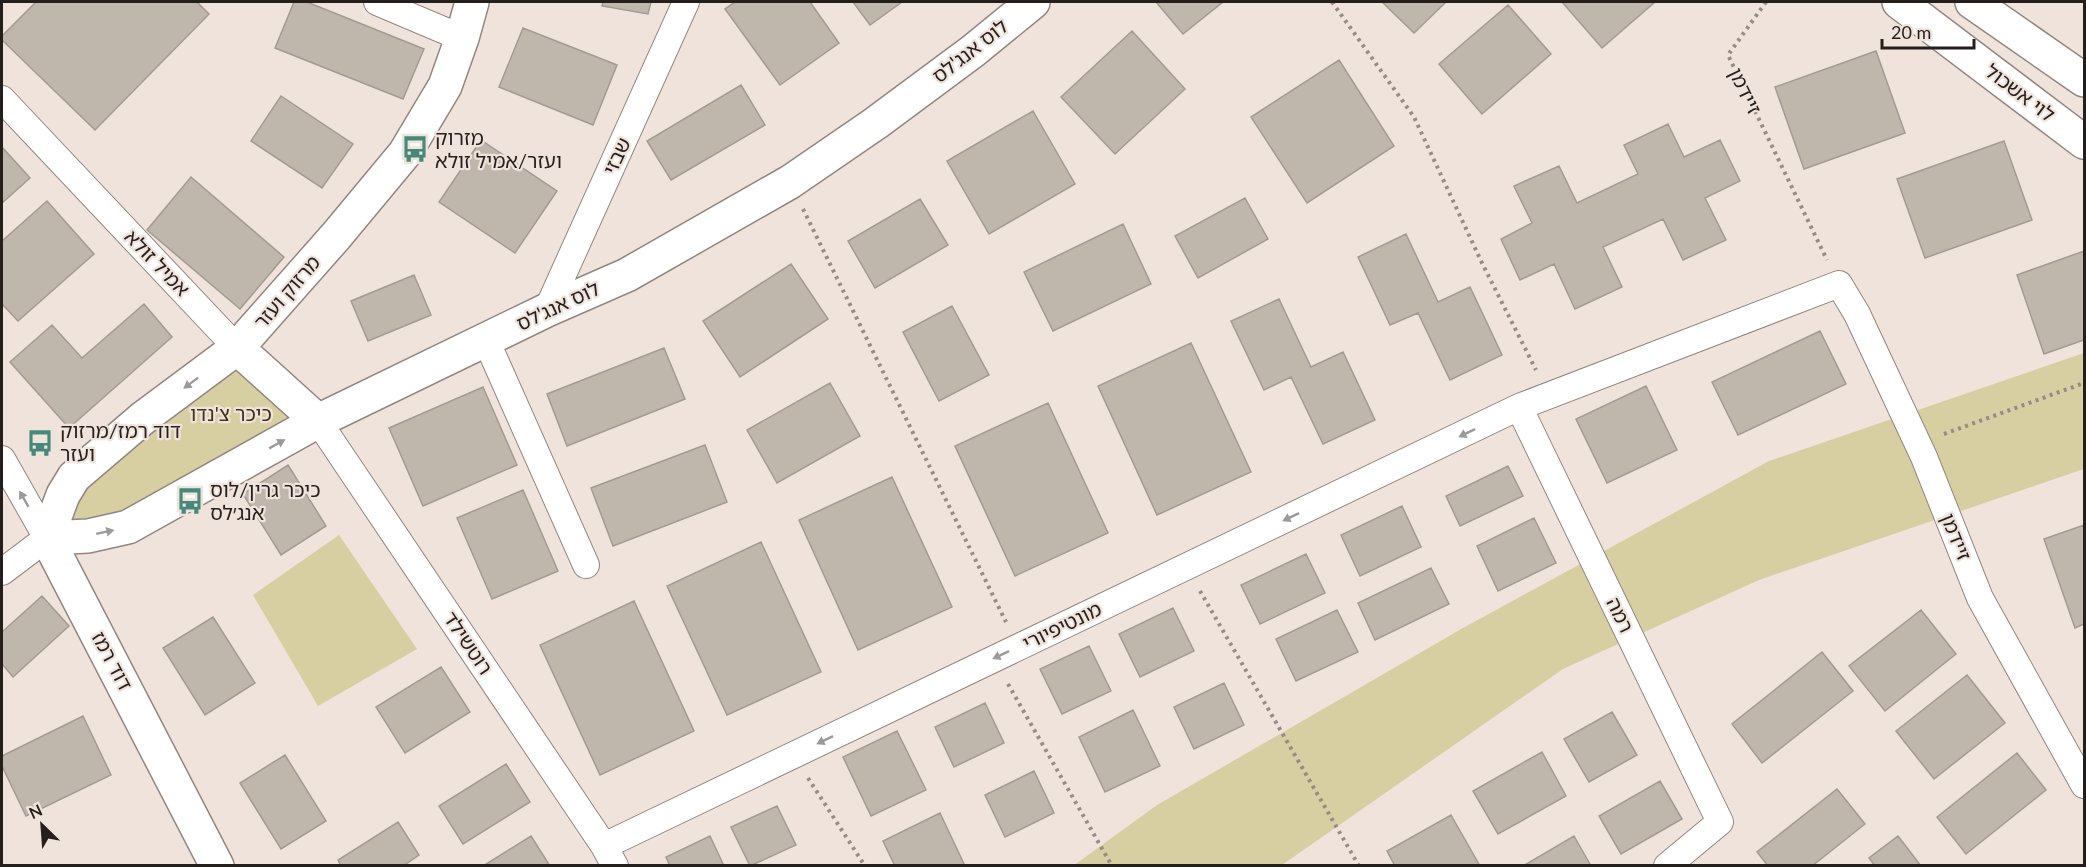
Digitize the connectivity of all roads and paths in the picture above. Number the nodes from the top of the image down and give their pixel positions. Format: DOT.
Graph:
graph roads {
  1 [pos="377,2"];
  2 [pos="472,2"];
  3 [pos="686,2"];
  4 [pos="1033,2"];
  5 [pos="1332,2"];
  6 [pos="1766,2"];
  7 [pos="1899,2"];
  8 [pos="1972,2"];
  9 [pos="462,38"];
  10 [pos="2085,80"];
  11 [pos="2,99"];
  12 [pos="2085,142"];
  13 [pos="790,182"];
  14 [pos="1839,284"];
  15 [pos="547,310"];
  16 [pos="486,339"];
  17 [pos="237,348"];
  18 [pos="2085,383"];
  19 [pos="1549,396"];
  20 [pos="1519,407"];
  21 [pos="318,421"];
  22 [pos="1918,444"];
  23 [pos="2,459"];
  24 [pos="46,538"];
  25 [pos="586,565"];
  26 [pos="1186,567"];
  27 [pos="2,572"];
  28 [pos="1019,647"];
  29 [pos="994,659"];
  30 [pos="792,755"];
  31 [pos="2085,785"];
  32 [pos="609,856"];
  33 [pos="217,866"];
  34 [pos="865,866"];
  35 [pos="1112,866"];
  36 [pos="1359,866"];
  37 [pos="1667,866"];
  1 -- 9 [label="street"];
  2 -- 9 [label="street, מרזוק ועזר"];
  3 -- 15 [label="street, שבזי"];
  4 -- 13 [label="street, לוס אנג'לס"];
  5 -- 19 [label="path"];
  6 -- 14 [label="path, זיידמן"];
  7 -- 12 [label="street, לוי אשכול"];
  8 -- 10 [label="street"];
  9 -- 17 [label="street, מרזוק ועזר"];
  11 -- 17 [label="street, אמיל זולא"];
  13 -- 15 [label="street, לוס אנג'לס"];
  13 -- 28 [label="path"];
  14 -- 19 [label="street"];
  14 -- 22 [label="street, זיידמן"];
  15 -- 16 [label="street, לוס אנג'לס"];
  16 -- 21 [label="street, לוס אנג'לס"];
  16 -- 25 [label="street"];
  17 -- 21 [label="street, אמיל זולא"];
  17 -- 24 [label="street, מרזוק ועזר, one-way"];
  18 -- 22 [label="path"];
  19 -- 20 [label="street"];
  20 -- 26 [label="street, מונטיפיורי, one-way"];
  20 -- 37 [label="street, רמה"];
  24 -- 21 [label="street, לוס אנג'לס, one-way"];
  21 -- 32 [label="street, רוטשילד"];
  22 -- 31 [label="street, זיידמן"];
  24 -- 23 [label="street, דוד רמז, one-way"];
  24 -- 27 [label="street"];
  24 -- 33 [label="street, דוד רמז"];
  26 -- 28 [label="street, מונטיפיורי"];
  26 -- 36 [label="path"];
  28 -- 29 [label="street, מונטיפיורי, one-way"];
  29 -- 30 [label="street, מונטיפיורי, one-way"];
  29 -- 35 [label="path"];
  30 -- 32 [label="street, מונטיפיורי"];
  30 -- 34 [label="path"];
}
